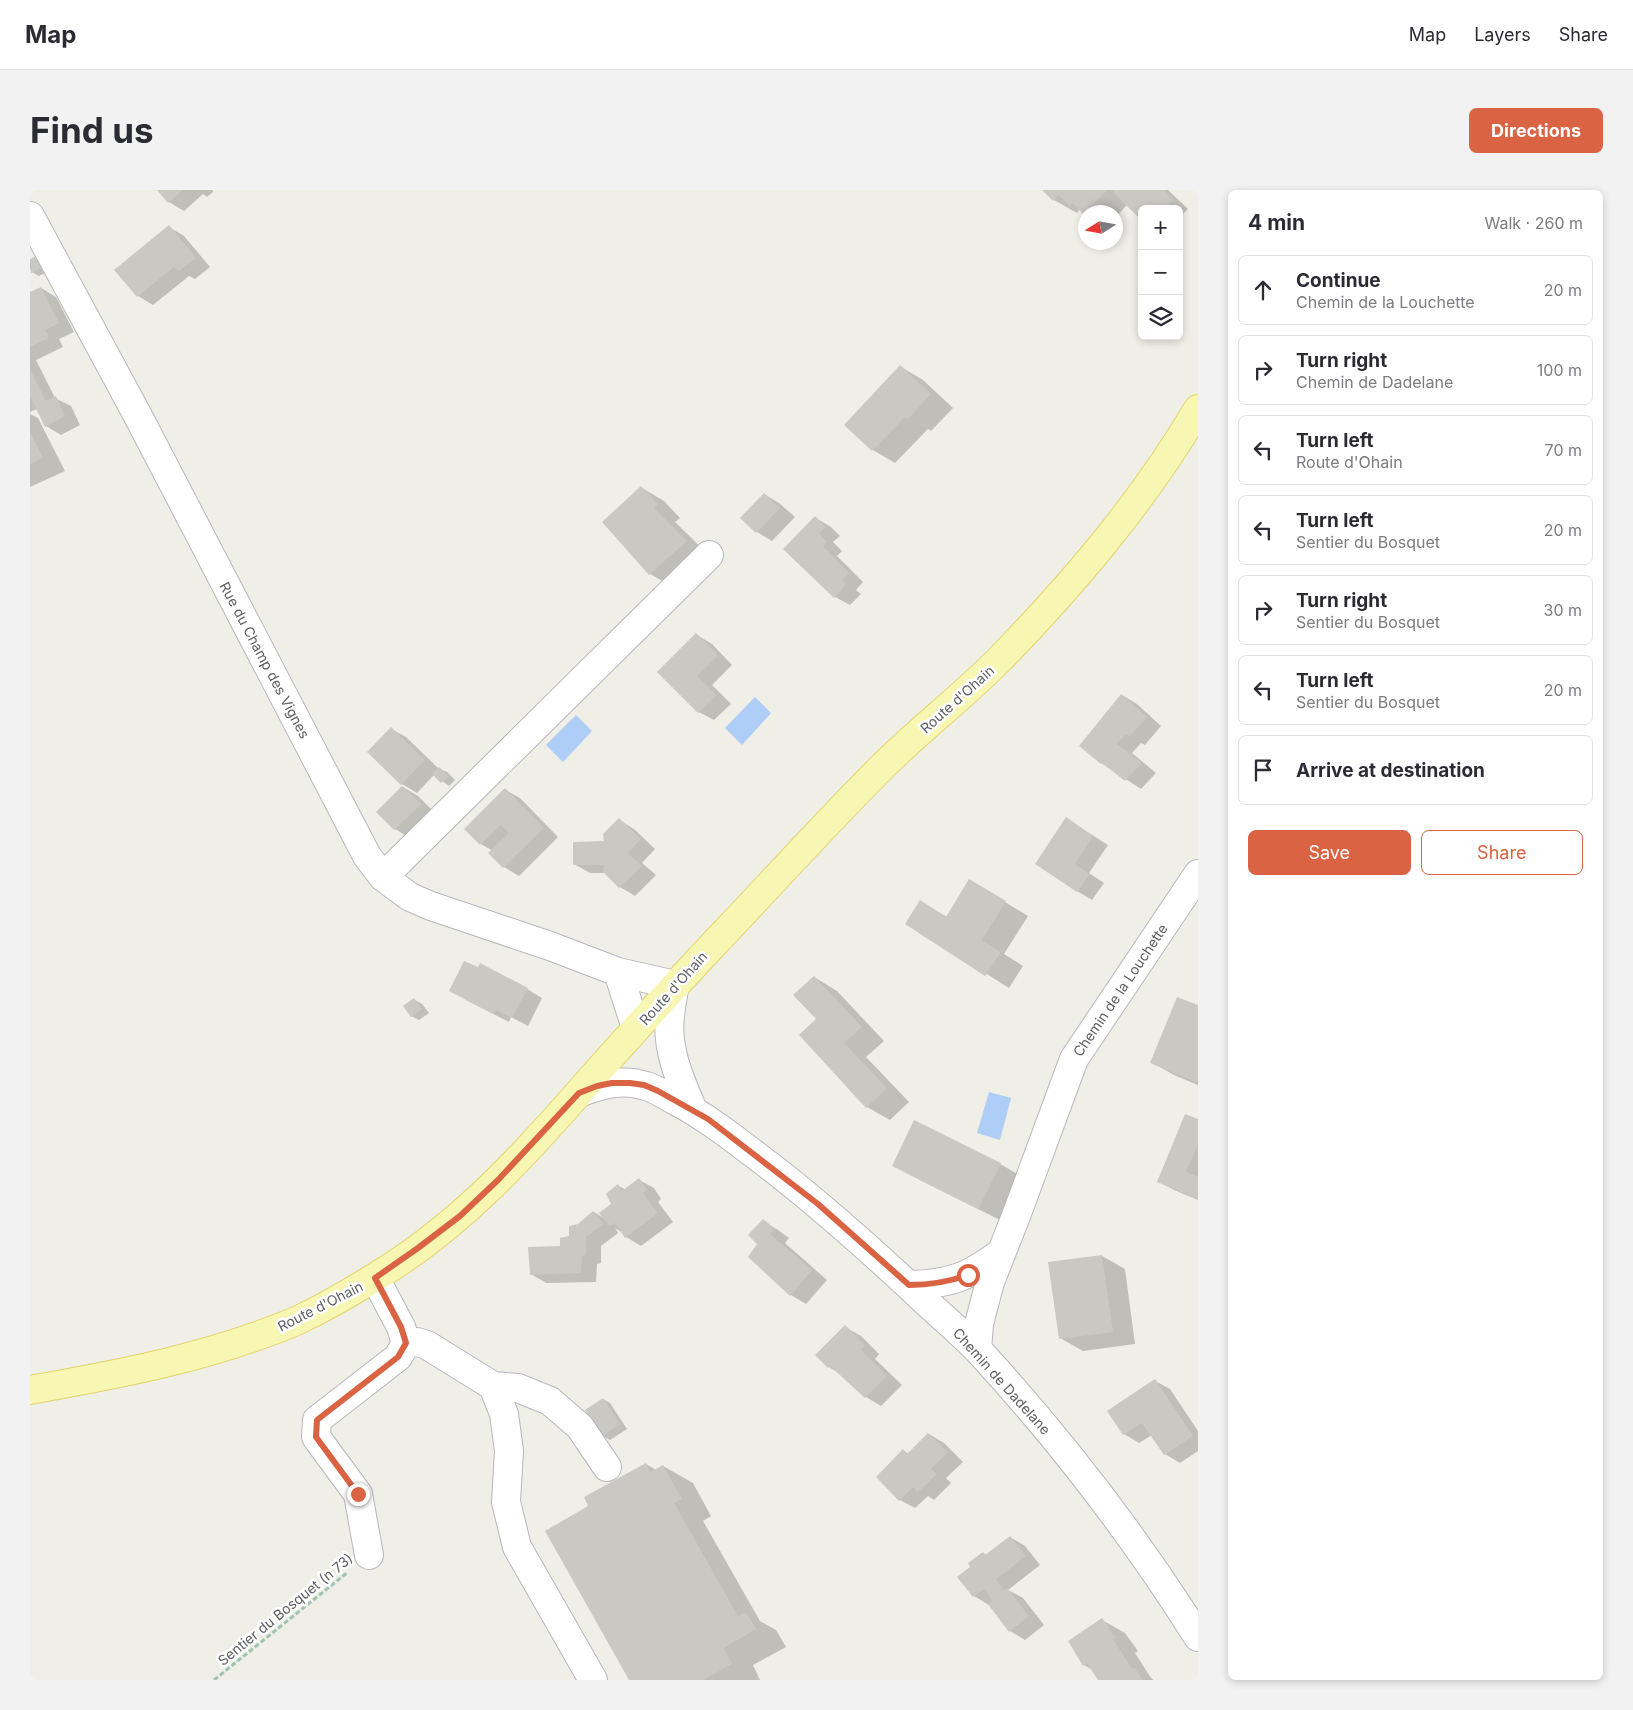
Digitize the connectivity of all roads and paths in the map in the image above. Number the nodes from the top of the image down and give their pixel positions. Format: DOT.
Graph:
graph roads {
  1 [pos="30,216"];
  2 [pos="1198,409"];
  3 [pos="709,555"];
  4 [pos="1198,874"];
  5 [pos="383,877"];
  6 [pos="618,972"];
  7 [pos="675,985"];
  8 [pos="636,1028"];
  9 [pos="579,1093"];
  10 [pos="693,1110"];
  11 [pos="1002,1252"];
  12 [pos="375,1278"];
  13 [pos="909,1285"];
  14 [pos="406,1343"];
  15 [pos="977,1349"];
  16 [pos="492,1386"];
  17 [pos="30,1390"];
  18 [pos="607,1467"];
  19 [pos="369,1555"];
  20 [pos="1198,1637"];
  21 [pos="214,1680"];
  22 [pos="593,1680"];
  1 -- 5 [label="street, Rue du Champ des Vignes"];
  2 -- 7 [label="main road, Route d'Ohain"];
  3 -- 5 [label="street"];
  4 -- 11 [label="street, Chemin de la Louchette"];
  5 -- 6 [label="street, Rue du Champ des Vignes"];
  6 -- 7 [label="street, Rue du Champ des Vignes"];
  6 -- 8 [label="street"];
  7 -- 8 [label="main road, Route d'Ohain"];
  7 -- 10 [label="street"];
  8 -- 9 [label="main road, Route d'Ohain"];
  9 -- 10 [label="street, Chemin de Dadelane"];
  9 -- 12 [label="main road, Route d'Ohain"];
  10 -- 13 [label="street, Chemin de Dadelane"];
  11 -- 13 [label="street"];
  11 -- 15 [label="street, Chemin de la Louchette"];
  12 -- 14 [label="street"];
  12 -- 17 [label="main road, Route d'Ohain"];
  13 -- 15 [label="street, Chemin de Dadelane"];
  14 -- 16 [label="street"];
  14 -- 19 [label="street"];
  15 -- 20 [label="street, Chemin de Dadelane"];
  16 -- 18 [label="street"];
  16 -- 22 [label="street"];
  19 -- 21 [label="path, Sentier du Bosquet (n 73)"];
}
